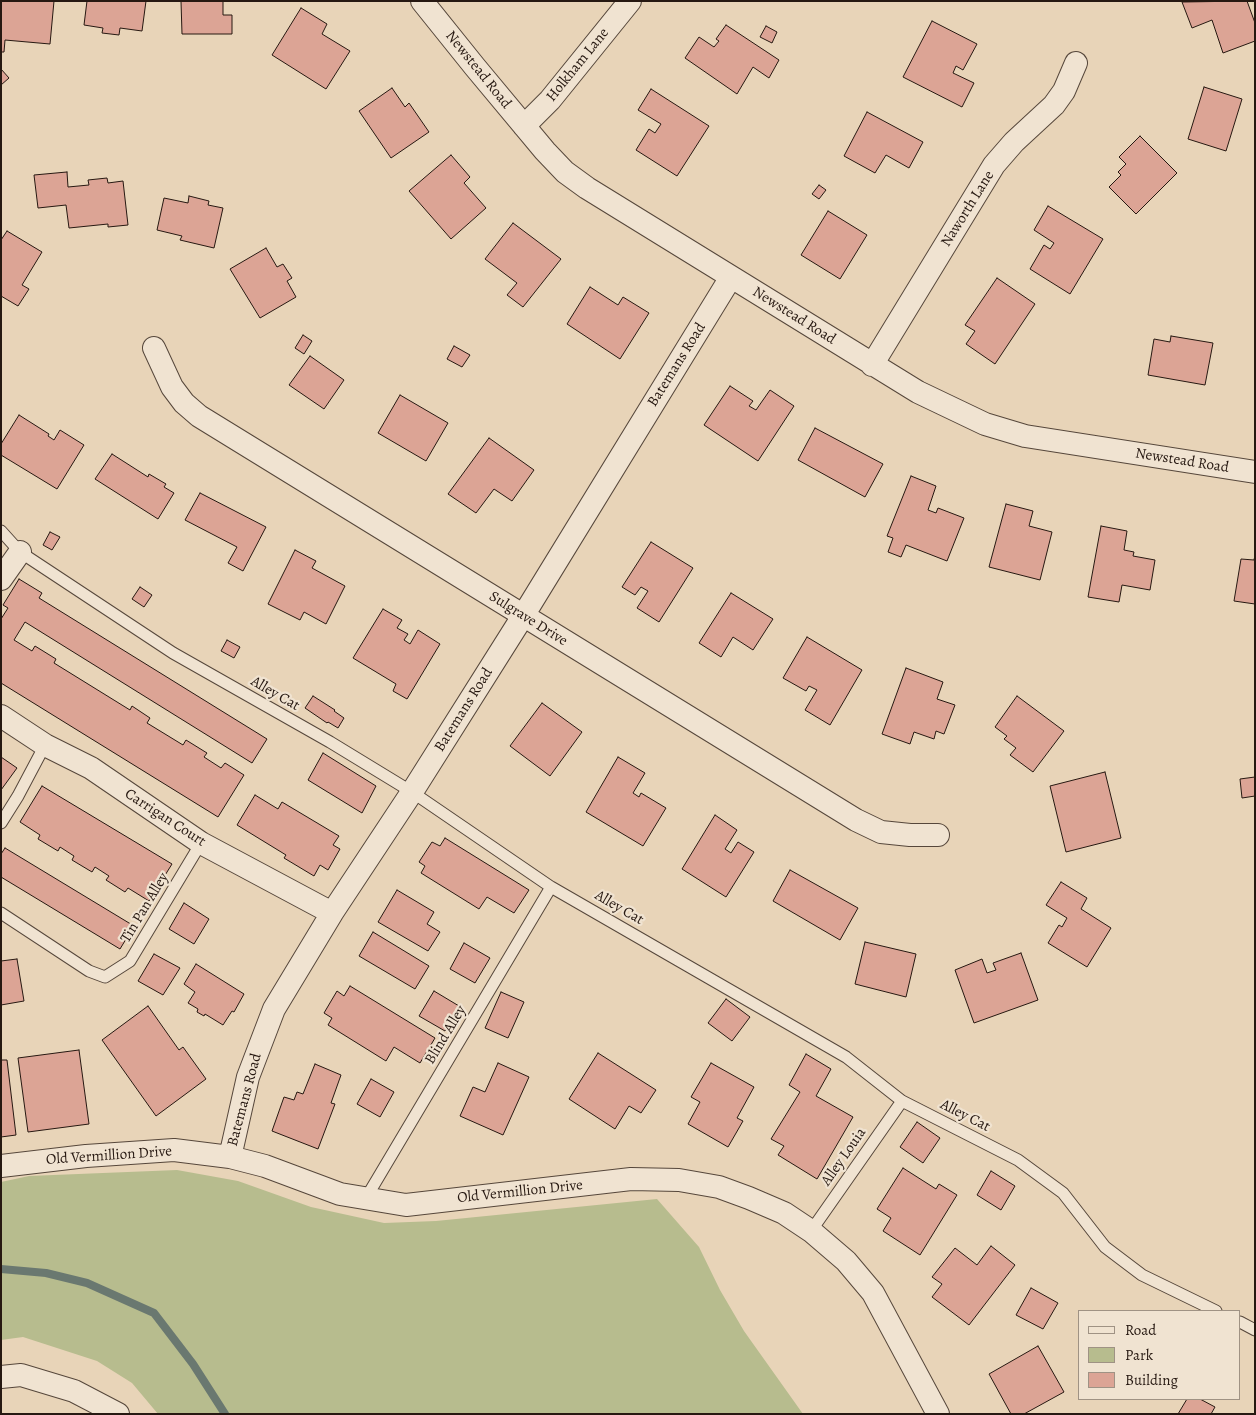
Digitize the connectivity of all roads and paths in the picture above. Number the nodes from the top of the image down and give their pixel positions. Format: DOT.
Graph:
graph roads {
  1 [pos="422,1"];
  2 [pos="630,1"];
  3 [pos="1076,63"];
  4 [pos="524,126"];
  5 [pos="732,277"];
  6 [pos="154,348"];
  7 [pos="872,364"];
  8 [pos="1255,472"];
  9 [pos="1,531"];
  10 [pos="20,552"];
  11 [pos="1,579"];
  12 [pos="523,616"];
  13 [pos="1,716"];
  14 [pos="45,745"];
  15 [pos="412,792"];
  16 [pos="1,823"];
  17 [pos="938,834"];
  18 [pos="201,843"];
  19 [pos="552,887"];
  20 [pos="1,913"];
  21 [pos="332,913"];
  22 [pos="902,1101"];
  23 [pos="230,1157"];
  24 [pos="1,1166"];
  25 [pos="366,1198"];
  26 [pos="811,1231"];
  27 [pos="1214,1310"];
  28 [pos="1241,1323"];
  29 [pos="1255,1330"];
  30 [pos="1,1378"];
  31 [pos="118,1414"];
  32 [pos="938,1414"];
  1 -- 4 [label="street, Newstead Road"];
  2 -- 4 [label="street, Holkham Lane"];
  3 -- 7 [label="street, Naworth Lane"];
  4 -- 5 [label="street, Newstead Road"];
  5 -- 7 [label="street, Newstead Road"];
  5 -- 12 [label="street, Batemans Road"];
  6 -- 12 [label="street, Sulgrave Drive"];
  7 -- 8 [label="street, Newstead Road"];
  9 -- 10 [label="lane, Alley Cat"];
  10 -- 11 [label="street"];
  10 -- 15 [label="lane, Alley Cat"];
  12 -- 15 [label="street, Batemans Road"];
  12 -- 17 [label="street, Sulgrave Drive"];
  13 -- 14 [label="street, Carrigan Court"];
  14 -- 16 [label="lane"];
  14 -- 18 [label="street, Carrigan Court"];
  15 -- 19 [label="lane, Alley Cat"];
  15 -- 21 [label="street, Batemans Road"];
  18 -- 20 [label="lane, Tin Pan Alley"];
  18 -- 21 [label="street, Carrigan Court"];
  19 -- 22 [label="lane, Alley Cat"];
  19 -- 25 [label="lane, Blind Alley"];
  21 -- 23 [label="street, Batemans Road"];
  22 -- 26 [label="lane, Alley Louia"];
  22 -- 27 [label="lane, Alley Cat"];
  23 -- 24 [label="street, Old Vermillion Drive"];
  23 -- 25 [label="street, Old Vermillion Drive"];
  25 -- 26 [label="street, Old Vermillion Drive"];
  26 -- 32 [label="street, Old Vermillion Drive"];
  28 -- 29 [label="lane"];
  30 -- 31 [label="street"];
}
